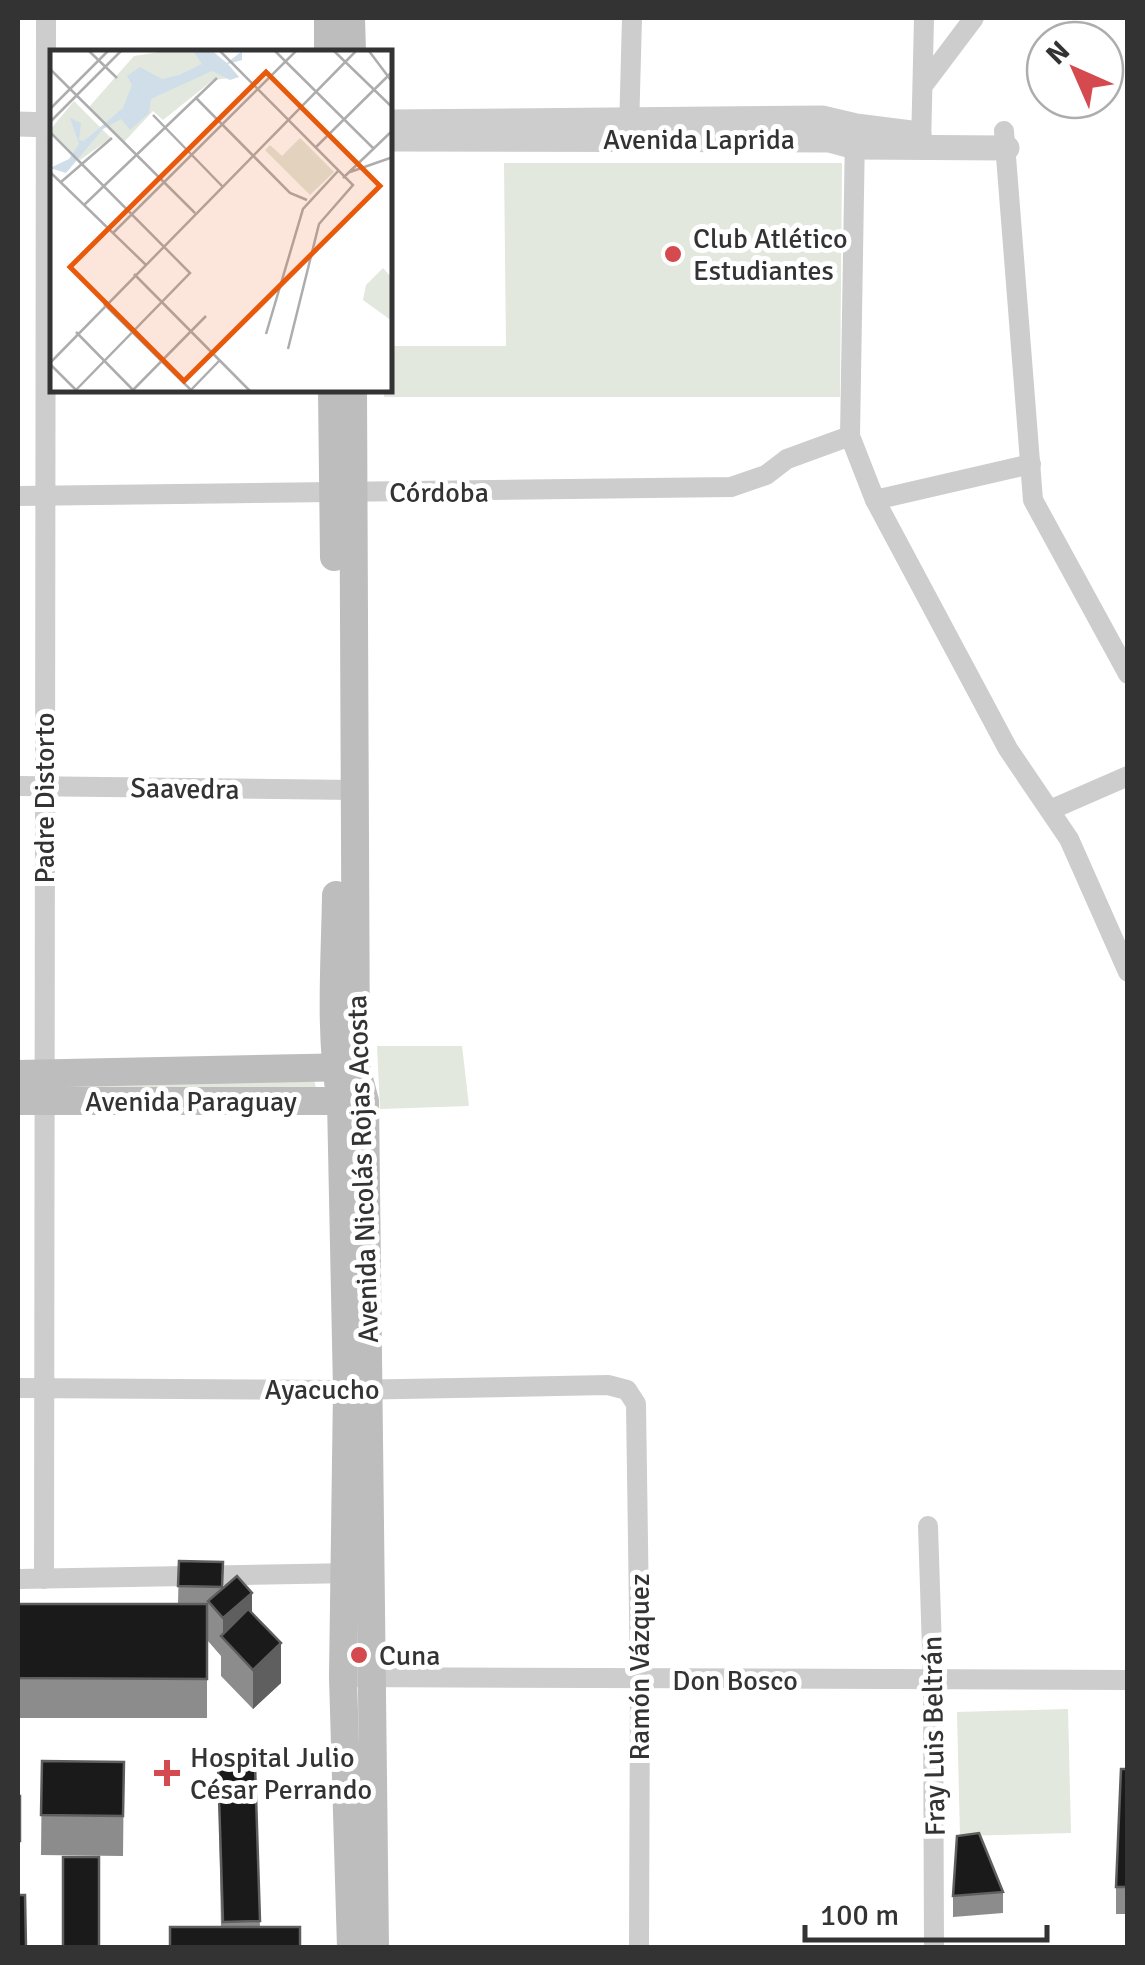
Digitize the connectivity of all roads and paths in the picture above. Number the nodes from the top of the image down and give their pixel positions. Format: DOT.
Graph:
graph roads {
  1 [pos="46,18"];
  2 [pos="328,18"];
  3 [pos="351,18"];
  4 [pos="632,18"];
  5 [pos="924,18"];
  6 [pos="974,18"];
  7 [pos="328,50"];
  8 [pos="352,50"];
  9 [pos="924,85"];
  10 [pos="392,122"];
  11 [pos="18,124"];
  12 [pos="629,128"];
  13 [pos="50,133"];
  14 [pos="855,137"];
  15 [pos="392,139"];
  16 [pos="1006,140"];
  17 [pos="921,141"];
  18 [pos="18,142"];
  19 [pos="332,392"];
  20 [pos="353,392"];
  21 [pos="850,436"];
  22 [pos="1031,464"];
  23 [pos="343,493"];
  24 [pos="18,496"];
  25 [pos="44,498"];
  26 [pos="875,500"];
  27 [pos="1128,674"];
  28 [pos="1128,776"];
  29 [pos="18,786"];
  30 [pos="44,786"];
  31 [pos="345,790"];
  32 [pos="1050,810"];
  33 [pos="1128,972"];
  34 [pos="346,1067"];
  35 [pos="31,1088"];
  36 [pos="353,1101"];
  37 [pos="18,1388"];
  38 [pos="44,1388"];
  39 [pos="358,1389"];
  40 [pos="627,1390"];
  41 [pos="928,1526"];
  42 [pos="372,1572"];
  43 [pos="344,1573"];
  44 [pos="44,1579"];
  45 [pos="18,1580"];
  46 [pos="372,1677"];
  47 [pos="343,1678"];
  48 [pos="640,1680"];
  49 [pos="934,1680"];
  50 [pos="1128,1680"];
  51 [pos="350,1948"];
  52 [pos="375,1948"];
  53 [pos="639,1948"];
  54 [pos="934,1948"];
  1 -- 13 [label="street, Padre Distorto"];
  2 -- 7 [label="main road"];
  3 -- 8 [label="main road"];
  4 -- 12 [label="street"];
  5 -- 9 [label="street"];
  6 -- 9 [label="street"];
  9 -- 17 [label="street"];
  10 -- 12 [label="street, Avenida Laprida"];
  11 -- 13 [label="street"];
  12 -- 14 [label="street, Avenida Laprida"];
  12 -- 15 [label="street, Avenida Laprida"];
  13 -- 18 [label="street"];
  13 -- 25 [label="street, Padre Distorto"];
  14 -- 17 [label="street, Avenida Laprida"];
  14 -- 21 [label="street"];
  16 -- 17 [label="street, Avenida Laprida"];
  16 -- 22 [label="street"];
  19 -- 23 [label="main road, Avenida Nicolás Rojas Acosta"];
  20 -- 23 [label="main road, Avenida Nicolás Rojas Acosta"];
  21 -- 23 [label="street, Córdoba"];
  21 -- 26 [label="street"];
  22 -- 26 [label="street"];
  22 -- 27 [label="street"];
  23 -- 25 [label="street, Córdoba"];
  23 -- 31 [label="main road, Avenida Nicolás Rojas Acosta"];
  24 -- 25 [label="street, Córdoba"];
  25 -- 30 [label="street, Padre Distorto"];
  26 -- 32 [label="street"];
  28 -- 32 [label="street"];
  29 -- 30 [label="street, Saavedra"];
  30 -- 31 [label="street, Saavedra"];
  30 -- 35 [label="street, Padre Distorto"];
  31 -- 34 [label="main road, Avenida Nicolás Rojas Acosta"];
  32 -- 33 [label="street"];
  34 -- 35 [label="main road, Avenida Paraguay"];
  34 -- 36 [label="main road, Avenida Nicolás Rojas Acosta"];
  35 -- 36 [label="main road, Avenida Paraguay"];
  35 -- 38 [label="street, Padre Distorto"];
  36 -- 39 [label="main road, Avenida Nicolás Rojas Acosta"];
  37 -- 38 [label="street, Ayacucho"];
  38 -- 39 [label="street, Ayacucho"];
  38 -- 44 [label="street, Padre Distorto"];
  39 -- 40 [label="street, Ayacucho"];
  39 -- 42 [label="main road, Avenida Nicolás Rojas Acosta"];
  39 -- 43 [label="main road, Avenida Nicolás Rojas Acosta"];
  40 -- 48 [label="street, Ramón Vázquez"];
  41 -- 49 [label="street, Fray Luis Beltrán"];
  42 -- 43 [label="street"];
  42 -- 46 [label="main road, Avenida Nicolás Rojas Acosta"];
  43 -- 44 [label="street"];
  43 -- 47 [label="main road, Avenida Nicolás Rojas Acosta"];
  44 -- 45 [label="street"];
  46 -- 47 [label="street, Don Bosco"];
  46 -- 48 [label="street, Don Bosco"];
  46 -- 52 [label="main road, Avenida Nicolás Rojas Acosta"];
  47 -- 51 [label="main road, Avenida Nicolás Rojas Acosta"];
  48 -- 49 [label="street, Don Bosco"];
  48 -- 53 [label="street, Ramón Vázquez"];
  49 -- 50 [label="street, Don Bosco"];
  49 -- 54 [label="street, Fray Luis Beltrán"];
}
